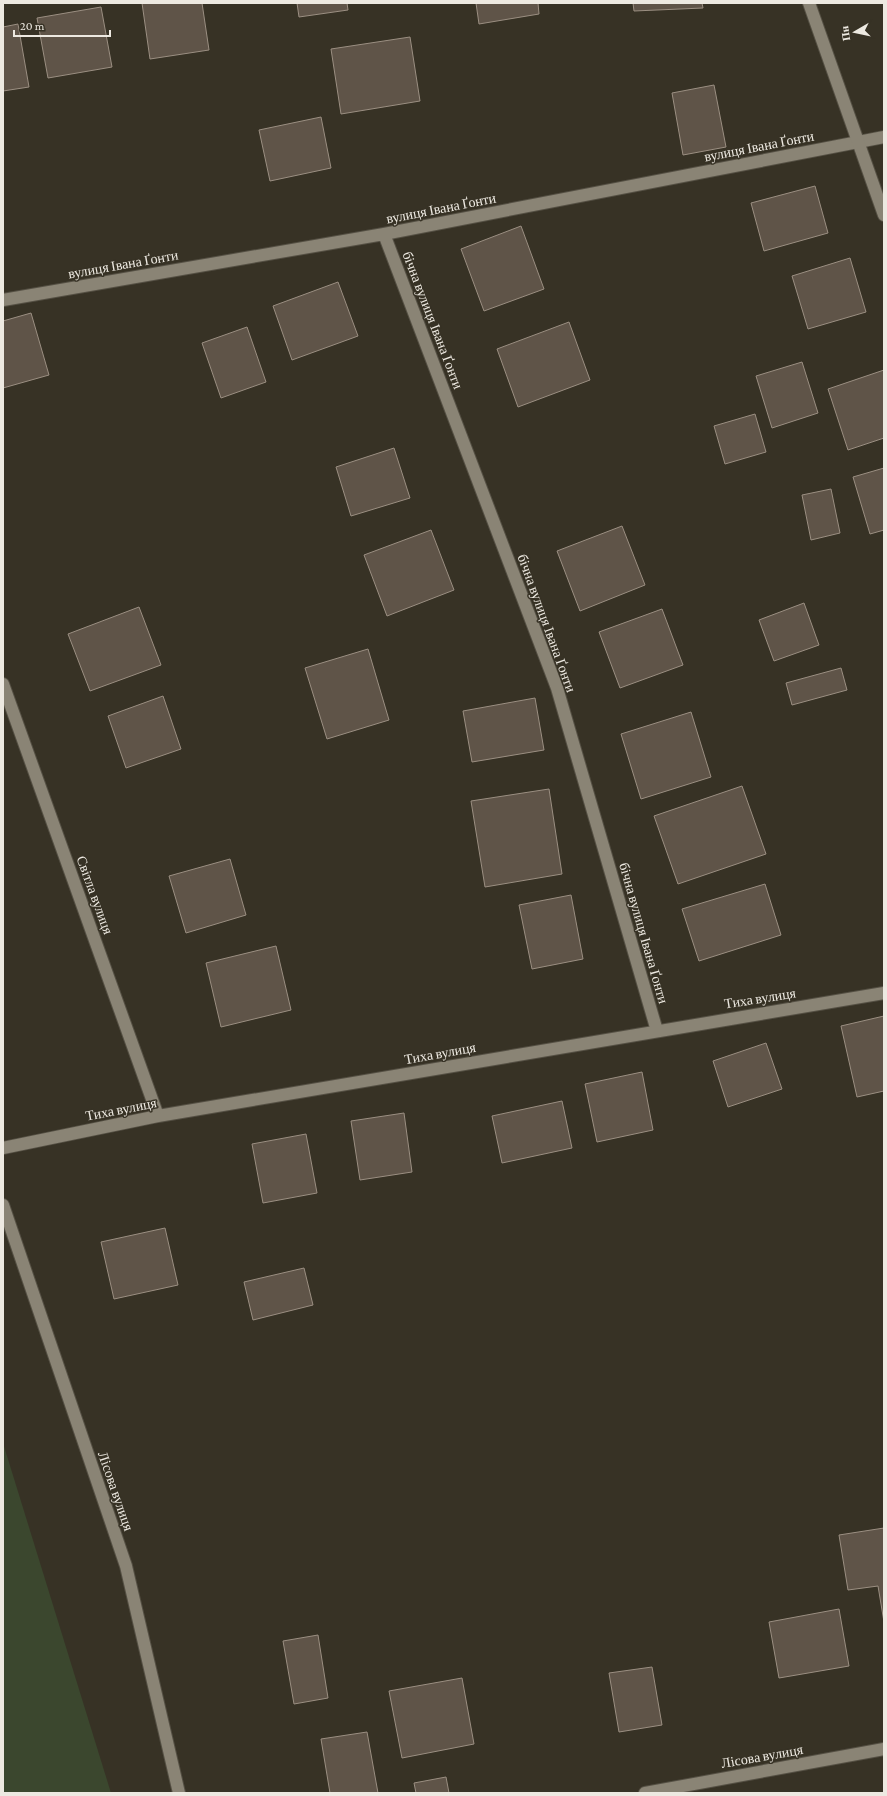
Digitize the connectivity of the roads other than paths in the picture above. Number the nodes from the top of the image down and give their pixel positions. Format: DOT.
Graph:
graph roads {
  1 [pos="809,3"];
  2 [pos="884,137"];
  3 [pos="859,142"];
  4 [pos="884,215"];
  5 [pos="384,234"];
  6 [pos="3,300"];
  7 [pos="3,684"];
  8 [pos="884,993"];
  9 [pos="657,1031"];
  10 [pos="158,1116"];
  11 [pos="3,1148"];
  12 [pos="3,1205"];
  13 [pos="884,1749"];
  14 [pos="180,1793"];
  15 [pos="645,1793"];
  1 -- 3 [label="street"];
  2 -- 3 [label="street, вулиця Івана Ґонти"];
  3 -- 4 [label="street"];
  3 -- 5 [label="street, вулиця Івана Ґонти"];
  5 -- 6 [label="street, вулиця Івана Ґонти"];
  5 -- 9 [label="street, бічна вулиця Івана Ґонти"];
  7 -- 10 [label="street, Світла вулиця"];
  8 -- 9 [label="street, Тиха вулиця"];
  9 -- 10 [label="street, Тиха вулиця"];
  10 -- 11 [label="street, Тиха вулиця"];
  12 -- 14 [label="street, Лісова вулиця"];
  13 -- 15 [label="street, Лісова вулиця"];
}
